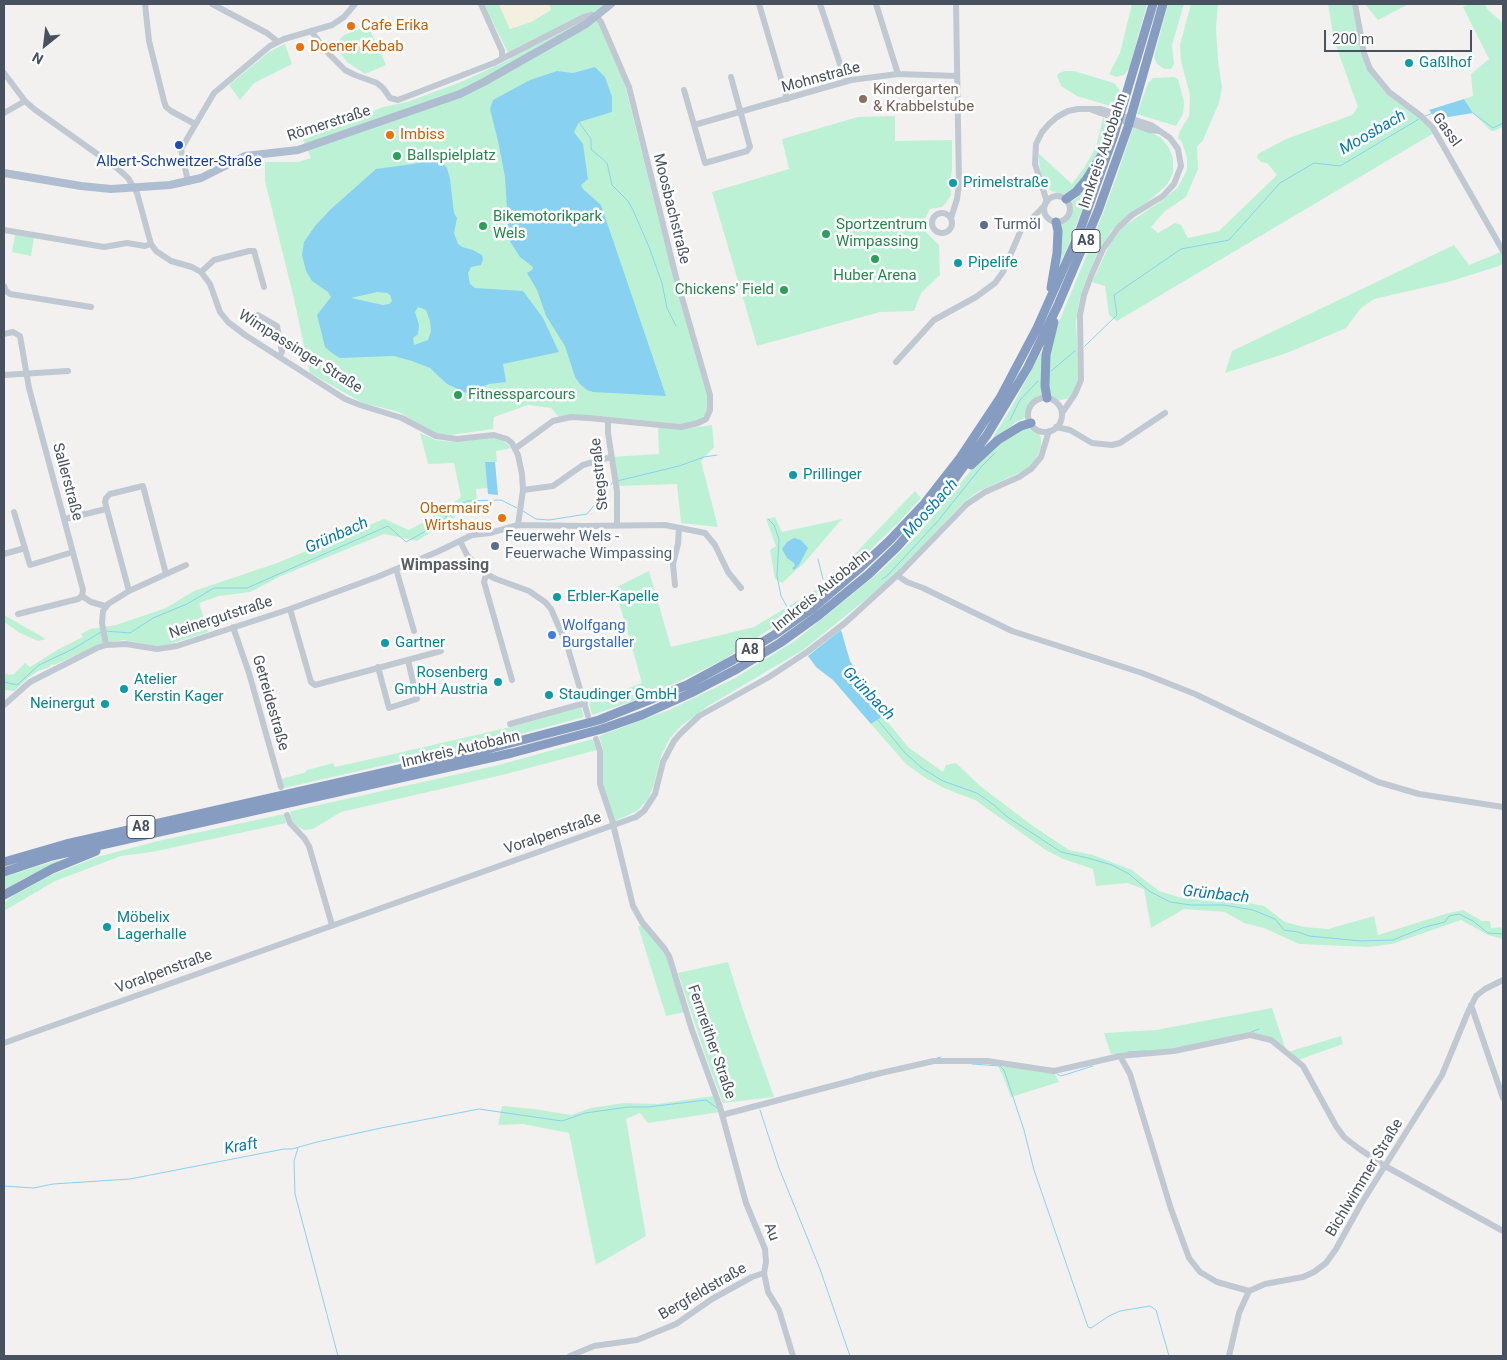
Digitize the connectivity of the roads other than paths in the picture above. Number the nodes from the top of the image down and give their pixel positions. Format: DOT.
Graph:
graph roads {
  1 [pos="145,4"];
  2 [pos="212,4"];
  3 [pos="355,4"];
  4 [pos="481,4"];
  5 [pos="610,4"];
  6 [pos="759,4"];
  7 [pos="820,4"];
  8 [pos="876,4"];
  9 [pos="956,4"];
  10 [pos="1153,4"];
  11 [pos="1163,4"];
  12 [pos="1354,4"];
  13 [pos="596,16"];
  14 [pos="311,31"];
  15 [pos="277,41"];
  16 [pos="502,58"];
  17 [pos="4,73"];
  18 [pos="898,74"];
  19 [pos="957,76"];
  20 [pos="731,77"];
  21 [pos="846,82"];
  22 [pos="684,90"];
  23 [pos="787,99"];
  24 [pos="25,102"];
  25 [pos="741,111"];
  26 [pos="4,113"];
  27 [pos="195,124"];
  28 [pos="694,126"];
  29 [pos="1114,135"];
  30 [pos="4,174"];
  31 [pos="188,182"];
  32 [pos="1042,185"];
  33 [pos="135,188"];
  34 [pos="1053,197"];
  35 [pos="1066,199"];
  36 [pos="956,201"];
  37 [pos="1046,203"];
  38 [pos="945,213"];
  39 [pos="950,218"];
  40 [pos="1032,219"];
  41 [pos="1052,219"];
  42 [pos="4,230"];
  43 [pos="152,244"];
  44 [pos="1503,251"];
  45 [pos="201,272"];
  46 [pos="4,286"];
  47 [pos="264,287"];
  48 [pos="1058,305"];
  49 [pos="91,307"];
  50 [pos="1047,307"];
  51 [pos="258,315"];
  52 [pos="4,334"];
  53 [pos="279,356"];
  54 [pos="896,362"];
  55 [pos="68,372"];
  56 [pos="27,374"];
  57 [pos="4,375"];
  58 [pos="1047,398"];
  59 [pos="1070,400"];
  60 [pos="1058,403"];
  61 [pos="1165,413"];
  62 [pos="1062,416"];
  63 [pos="608,420"];
  64 [pos="1031,424"];
  65 [pos="1056,427"];
  66 [pos="1040,430"];
  67 [pos="1070,430"];
  68 [pos="1049,431"];
  69 [pos="1044,442"];
  70 [pos="516,448"];
  71 [pos="611,457"];
  72 [pos="958,477"];
  73 [pos="523,490"];
  74 [pos="106,509"];
  75 [pos="14,512"];
  76 [pos="64,519"];
  77 [pos="518,525"];
  78 [pos="617,525"];
  79 [pos="680,528"];
  80 [pos="460,541"];
  81 [pos="25,548"];
  82 [pos="73,552"];
  83 [pos="4,554"];
  84 [pos="186,565"];
  85 [pos="396,569"];
  86 [pos="166,574"];
  87 [pos="486,574"];
  88 [pos="898,576"];
  89 [pos="675,585"];
  90 [pos="741,588"];
  91 [pos="129,591"];
  92 [pos="82,596"];
  93 [pos="105,606"];
  94 [pos="290,609"];
  95 [pos="18,614"];
  96 [pos="233,627"];
  97 [pos="414,631"];
  98 [pos="106,645"];
  99 [pos="441,651"];
  100 [pos="408,660"];
  101 [pos="378,667"];
  102 [pos="512,680"];
  103 [pos="584,703"];
  104 [pos="4,704"];
  105 [pos="510,724"];
  106 [pos="592,727"];
  107 [pos="283,797"];
  108 [pos="1503,807"];
  109 [pos="287,815"];
  110 [pos="613,826"];
  111 [pos="117,842"];
  112 [pos="4,862"];
  113 [pos="4,872"];
  114 [pos="4,895"];
  115 [pos="332,925"];
  116 [pos="1503,980"];
  117 [pos="1472,1004"];
  118 [pos="4,1043"];
  119 [pos="1120,1056"];
  120 [pos="1503,1098"];
  121 [pos="721,1111"];
  122 [pos="1385,1166"];
  123 [pos="1503,1231"];
  124 [pos="764,1273"];
  125 [pos="1249,1291"];
  126 [pos="570,1356"];
  127 [pos="793,1356"];
  128 [pos="1229,1356"];
  1 -- 27 [label="street"];
  2 -- 15 [label="street"];
  3 -- 14 [label="street"];
  4 -- 16 [label="street"];
  5 -- 13 [label="main road, Römerstraße"];
  6 -- 23 [label="street"];
  7 -- 21 [label="street"];
  8 -- 18 [label="street"];
  9 -- 19 [label="street"];
  10 -- 29 [label="highway, Innkreis Autobahn / A8"];
  11 -- 48 [label="highway, Innkreis Autobahn / A8"];
  12 -- 44 [label="street, Gassl"];
  13 -- 16 [label="street"];
  13 -- 31 [label="main road, Römerstraße"];
  13 -- 63 [label="street, Moosbachstraße"];
  14 -- 15 [label="street"];
  14 -- 16 [label="street"];
  15 -- 27 [label="street"];
  17 -- 24 [label="street"];
  18 -- 19 [label="street, Mohnstraße"];
  18 -- 21 [label="street, Mohnstraße"];
  19 -- 36 [label="street"];
  20 -- 25 [label="street"];
  21 -- 23 [label="street, Mohnstraße"];
  22 -- 28 [label="street"];
  23 -- 25 [label="street, Mohnstraße"];
  24 -- 26 [label="street"];
  24 -- 33 [label="street"];
  25 -- 28 [label="street, Mohnstraße"];
  25 -- 28 [label="street"];
  27 -- 31 [label="street"];
  29 -- 35 [label="highway"];
  29 -- 50 [label="highway, Innkreis Autobahn / A8"];
  30 -- 33 [label="main road, Römerstraße"];
  31 -- 33 [label="main road, Römerstraße"];
  32 -- 34 [label="street"];
  32 -- 37 [label="street"];
  32 -- 59 [label="street"];
  33 -- 43 [label="street"];
  34 -- 35 [label="street"];
  34 -- 37 [label="street"];
  35 -- 41 [label="street"];
  36 -- 38 [label="street"];
  36 -- 39 [label="street"];
  37 -- 40 [label="street"];
  37 -- 41 [label="street"];
  38 -- 39 [label="street"];
  38 -- 39 [label="street"];
  40 -- 41 [label="street"];
  40 -- 54 [label="street"];
  41 -- 50 [label="highway"];
  42 -- 43 [label="street"];
  43 -- 45 [label="street"];
  45 -- 47 [label="street"];
  45 -- 53 [label="street, Wimpassinger Straße"];
  46 -- 49 [label="street"];
  48 -- 58 [label="highway"];
  48 -- 72 [label="highway, Innkreis Autobahn / A8"];
  50 -- 106 [label="highway, Innkreis Autobahn / A8"];
  51 -- 53 [label="street"];
  52 -- 56 [label="street, Sallerstraße"];
  53 -- 70 [label="street, Wimpassinger Straße"];
  55 -- 56 [label="street"];
  56 -- 57 [label="street"];
  56 -- 76 [label="street, Sallerstraße"];
  58 -- 60 [label="street"];
  58 -- 64 [label="street"];
  59 -- 60 [label="street"];
  59 -- 62 [label="street"];
  60 -- 62 [label="street"];
  61 -- 67 [label="street"];
  62 -- 65 [label="street"];
  62 -- 67 [label="street"];
  63 -- 70 [label="street, Moosbachstraße"];
  63 -- 71 [label="street, Stegstraße"];
  64 -- 66 [label="street"];
  64 -- 72 [label="highway"];
  65 -- 67 [label="street"];
  65 -- 68 [label="street"];
  66 -- 68 [label="street"];
  66 -- 69 [label="street"];
  68 -- 69 [label="street, Voralpenstraße"];
  69 -- 88 [label="street, Voralpenstraße"];
  70 -- 73 [label="street"];
  71 -- 73 [label="street"];
  71 -- 78 [label="street, Stegstraße"];
  72 -- 106 [label="highway, Innkreis Autobahn / A8"];
  73 -- 77 [label="street"];
  74 -- 76 [label="street"];
  74 -- 86 [label="street"];
  74 -- 91 [label="street"];
  75 -- 81 [label="street"];
  76 -- 82 [label="street, Sallerstraße"];
  77 -- 78 [label="street"];
  77 -- 80 [label="street, Neinergutstraße"];
  78 -- 79 [label="street"];
  79 -- 89 [label="street"];
  79 -- 90 [label="street"];
  80 -- 85 [label="street, Neinergutstraße"];
  80 -- 87 [label="street, Fernreither Straße"];
  81 -- 82 [label="street"];
  81 -- 83 [label="street"];
  82 -- 92 [label="street, Sallerstraße"];
  84 -- 86 [label="street"];
  85 -- 94 [label="street, Neinergutstraße"];
  85 -- 97 [label="street"];
  86 -- 91 [label="street"];
  87 -- 102 [label="street"];
  87 -- 103 [label="street, Fernreither Straße"];
  88 -- 108 [label="street"];
  88 -- 110 [label="street, Voralpenstraße"];
  91 -- 93 [label="street"];
  92 -- 93 [label="street"];
  92 -- 95 [label="street"];
  93 -- 98 [label="street"];
  94 -- 96 [label="street, Neinergutstraße"];
  94 -- 101 [label="street"];
  96 -- 98 [label="street, Neinergutstraße"];
  96 -- 107 [label="street, Getreidestraße"];
  98 -- 104 [label="street, Neinergutstraße"];
  99 -- 100 [label="street"];
  100 -- 101 [label="street"];
  100 -- 101 [label="street"];
  103 -- 105 [label="street"];
  103 -- 106 [label="street, Fernreither Straße"];
  106 -- 107 [label="highway, Innkreis Autobahn / A8"];
  106 -- 110 [label="street, Fernreither Straße"];
  107 -- 111 [label="highway, Innkreis Autobahn / A8"];
  107 -- 112 [label="highway, Innkreis Autobahn / A8"];
  109 -- 115 [label="street"];
  110 -- 115 [label="street, Voralpenstraße"];
  110 -- 121 [label="street, Fernreither Straße"];
  111 -- 113 [label="highway, Innkreis Autobahn / A8"];
  111 -- 114 [label="highway"];
  115 -- 118 [label="street, Voralpenstraße"];
  116 -- 117 [label="street, Bichlwimmer Straße"];
  117 -- 120 [label="street"];
  117 -- 122 [label="street, Bichlwimmer Straße"];
  119 -- 121 [label="street, Fernreither Straße"];
  119 -- 122 [label="street, Fernreither Straße"];
  119 -- 125 [label="street"];
  121 -- 124 [label="street, Au"];
  122 -- 123 [label="street, Fernreither Straße"];
  122 -- 125 [label="street, Bichlwimmer Straße"];
  124 -- 126 [label="street, Bergfeldstraße"];
  124 -- 127 [label="street, Au"];
  125 -- 128 [label="street"];
}
